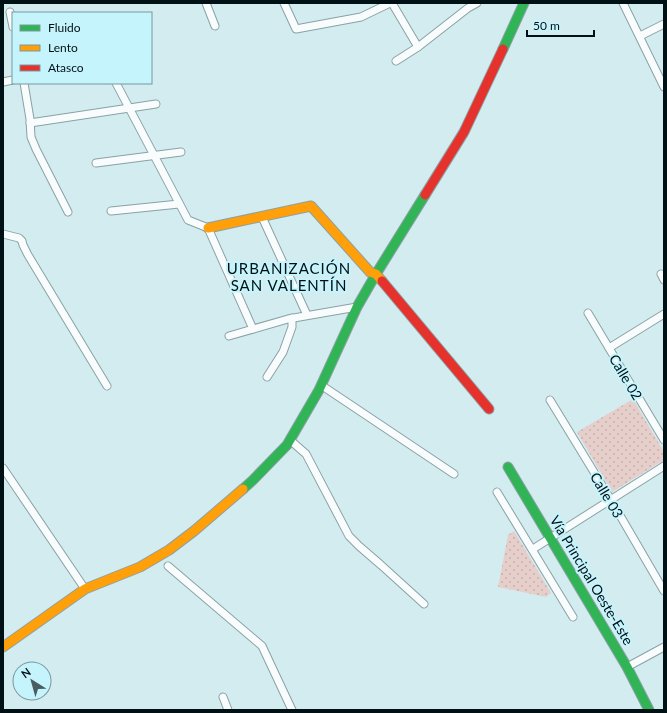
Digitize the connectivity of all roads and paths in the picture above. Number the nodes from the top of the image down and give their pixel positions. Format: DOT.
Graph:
graph roads {
  1 [pos="206,3"];
  2 [pos="284,3"];
  3 [pos="391,3"];
  4 [pos="477,3"];
  5 [pos="524,3"];
  6 [pos="623,3"];
  7 [pos="466,6"];
  8 [pos="10,12"];
  9 [pos="12,22"];
  10 [pos="664,24"];
  11 [pos="215,26"];
  12 [pos="640,36"];
  13 [pos="418,47"];
  14 [pos="396,61"];
  15 [pos="24,84"];
  16 [pos="117,84"];
  17 [pos="664,87"];
  18 [pos="156,104"];
  19 [pos="129,108"];
  20 [pos="30,123"];
  21 [pos="182,152"];
  22 [pos="154,156"];
  23 [pos="96,163"];
  24 [pos="179,204"];
  25 [pos="110,211"];
  26 [pos="68,212"];
  27 [pos="262,217"];
  28 [pos="208,228"];
  29 [pos="3,234"];
  30 [pos="376,274"];
  31 [pos="356,307"];
  32 [pos="588,314"];
  33 [pos="664,314"];
  34 [pos="307,315"];
  35 [pos="292,318"];
  36 [pos="253,329"];
  37 [pos="229,336"];
  38 [pos="609,348"];
  39 [pos="267,377"];
  40 [pos="107,386"];
  41 [pos="321,386"];
  42 [pos="550,400"];
  43 [pos="489,409"];
  44 [pos="290,440"];
  45 [pos="664,440"];
  46 [pos="664,466"];
  47 [pos="508,467"];
  48 [pos="3,468"];
  49 [pos="454,474"];
  50 [pos="497,492"];
  51 [pos="611,500"];
  52 [pos="551,538"];
  53 [pos="533,549"];
  54 [pos="168,566"];
  55 [pos="85,589"];
  56 [pos="664,591"];
  57 [pos="424,604"];
  58 [pos="573,617"];
  59 [pos="3,647"];
  60 [pos="664,647"];
  61 [pos="627,667"];
  62 [pos="223,697"];
  63 [pos="228,710"];
  64 [pos="292,710"];
  65 [pos="649,710"];
  1 -- 11 [label="street"];
  2 -- 3 [label="street"];
  3 -- 13 [label="street"];
  4 -- 7 [label="street"];
  5 -- 30 [label="street"];
  6 -- 12 [label="street"];
  7 -- 13 [label="street"];
  8 -- 9 [label="street"];
  10 -- 12 [label="street"];
  12 -- 17 [label="street"];
  13 -- 14 [label="street"];
  15 -- 20 [label="street"];
  16 -- 19 [label="street"];
  18 -- 19 [label="street"];
  19 -- 20 [label="street"];
  19 -- 22 [label="street"];
  20 -- 26 [label="street"];
  21 -- 22 [label="street"];
  22 -- 23 [label="street"];
  22 -- 24 [label="street"];
  24 -- 25 [label="street"];
  24 -- 28 [label="street"];
  27 -- 28 [label="street"];
  27 -- 30 [label="street"];
  27 -- 34 [label="street"];
  28 -- 36 [label="street"];
  29 -- 40 [label="street"];
  30 -- 31 [label="street"];
  30 -- 43 [label="street"];
  31 -- 34 [label="street"];
  31 -- 41 [label="street"];
  32 -- 38 [label="street, Calle 02"];
  33 -- 38 [label="street"];
  34 -- 35 [label="street"];
  35 -- 36 [label="street"];
  35 -- 39 [label="street"];
  36 -- 37 [label="street"];
  38 -- 45 [label="street, Calle 02"];
  41 -- 44 [label="street"];
  41 -- 49 [label="street"];
  42 -- 51 [label="street, Calle 03"];
  44 -- 55 [label="street"];
  44 -- 57 [label="street"];
  46 -- 51 [label="street"];
  47 -- 52 [label="street, Vía Principal Oeste-Este"];
  48 -- 55 [label="street"];
  50 -- 53 [label="street"];
  51 -- 52 [label="street"];
  51 -- 56 [label="street, Calle 03"];
  52 -- 53 [label="street"];
  52 -- 61 [label="street, Vía Principal Oeste-Este"];
  53 -- 58 [label="street"];
  54 -- 64 [label="street"];
  55 -- 59 [label="street"];
  60 -- 61 [label="street"];
  61 -- 65 [label="street, Vía Principal Oeste-Este"];
  62 -- 63 [label="street"];
}
